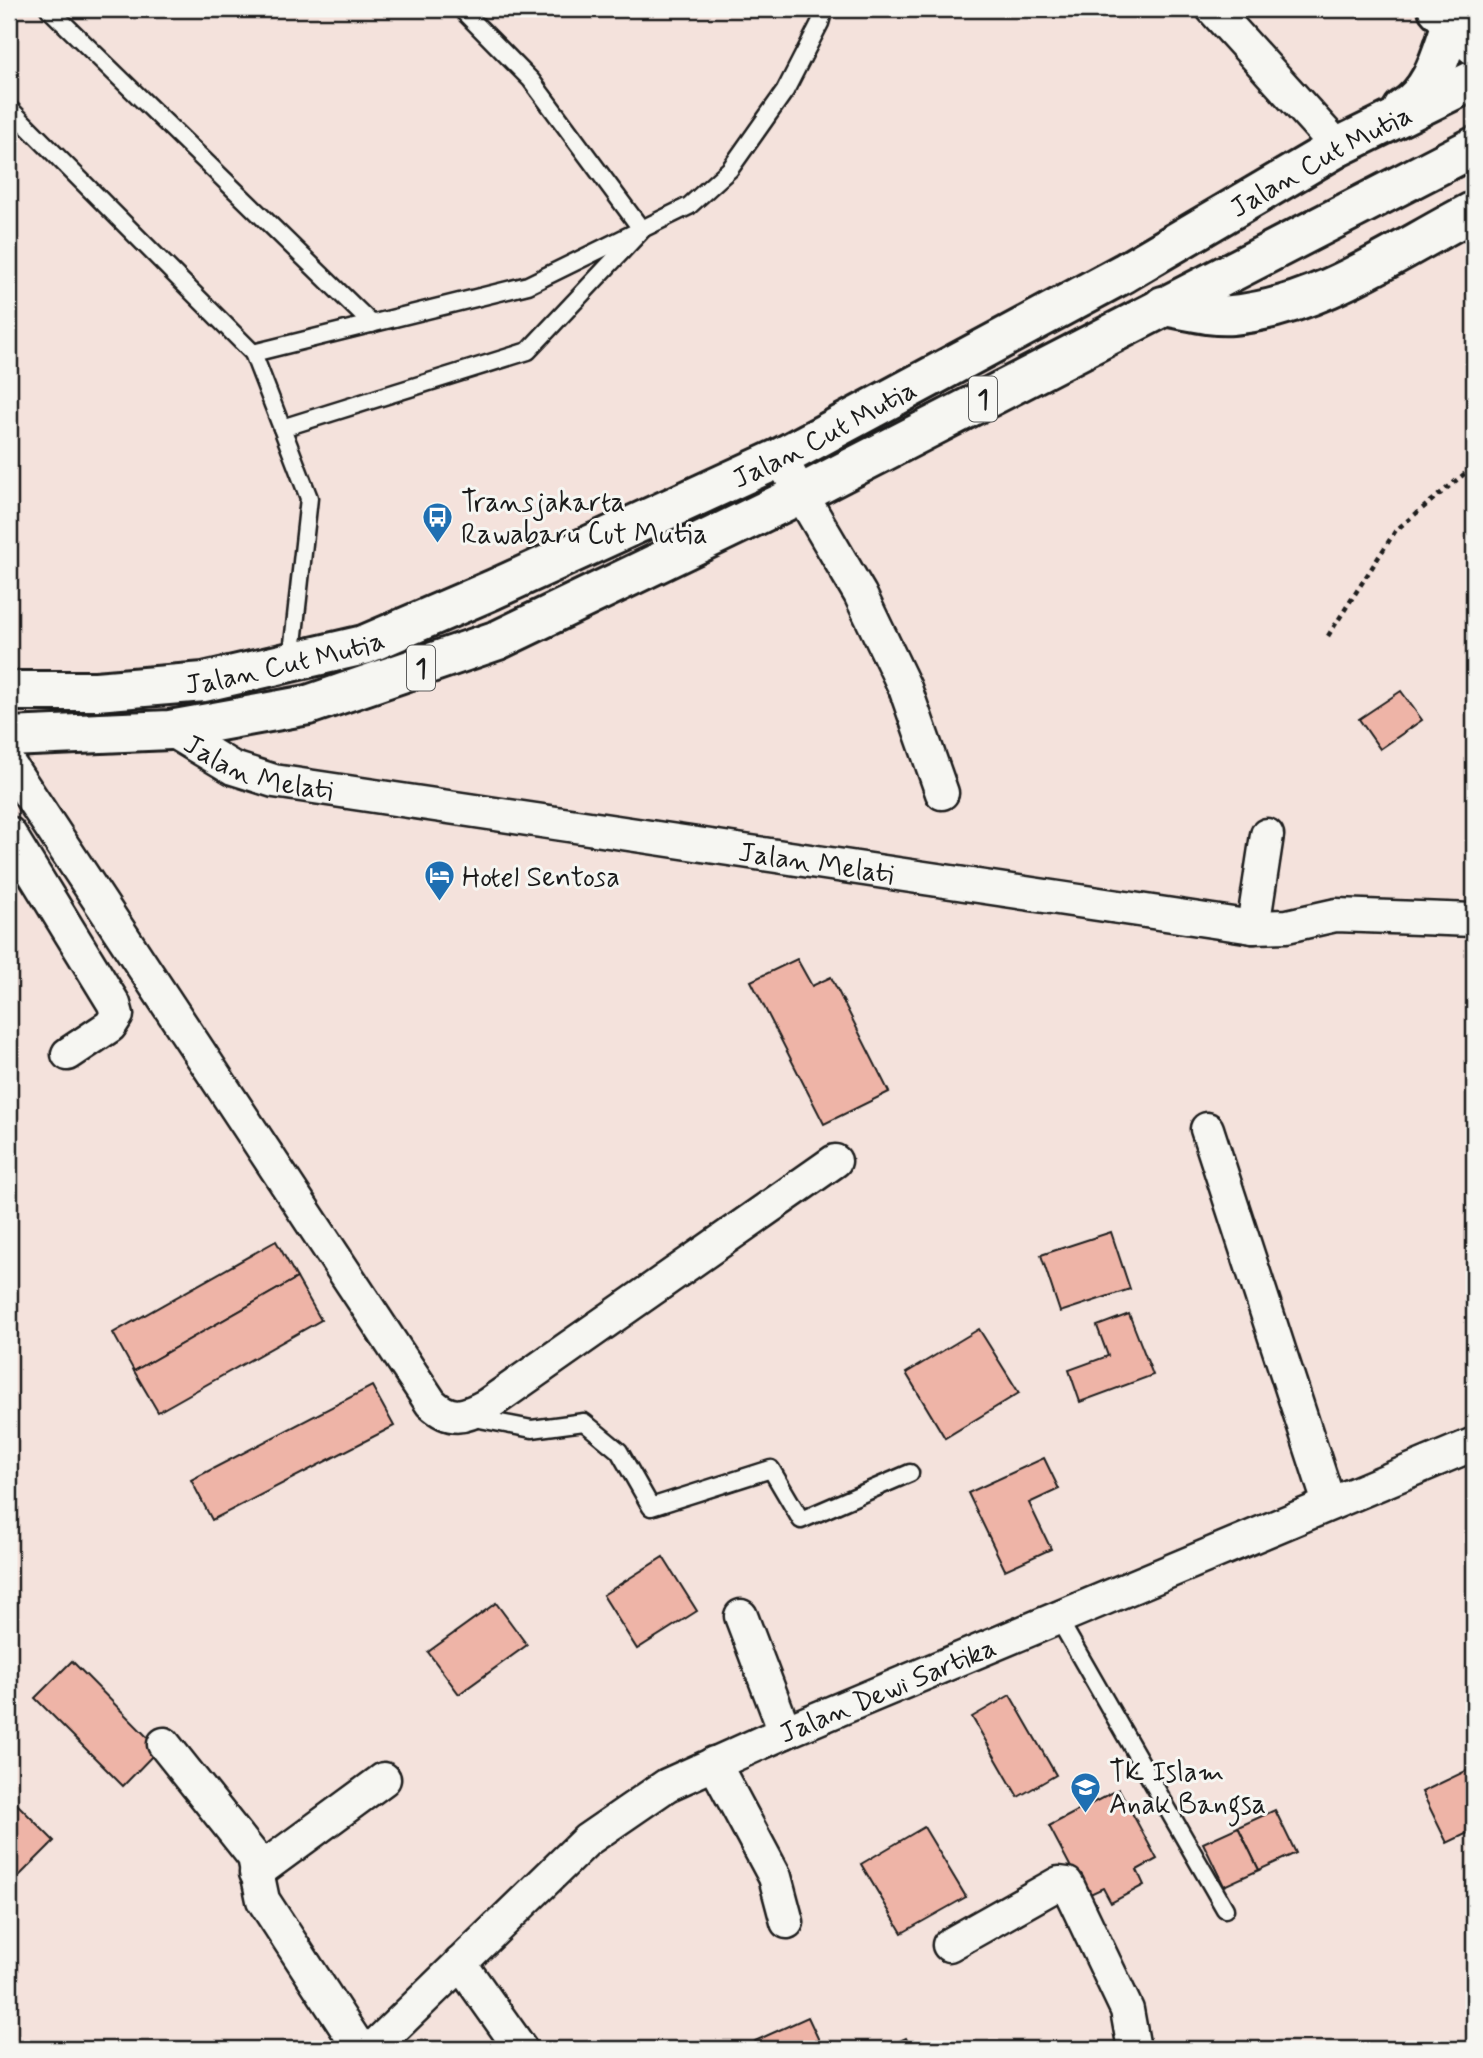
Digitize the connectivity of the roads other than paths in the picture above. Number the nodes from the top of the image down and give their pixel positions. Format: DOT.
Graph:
graph roads {
  1 [pos="49,9"];
  2 [pos="461,9"];
  3 [pos="824,9"];
  4 [pos="1213,9"];
  5 [pos="1455,26"];
  6 [pos="1474,80"];
  7 [pos="9,108"];
  8 [pos="1338,147"];
  9 [pos="1474,147"];
  10 [pos="1474,211"];
  11 [pos="642,230"];
  12 [pos="1163,306"];
  13 [pos="372,324"];
  14 [pos="253,353"];
  15 [pos="282,428"];
  16 [pos="780,458"];
  17 [pos="803,493"];
  18 [pos="290,662"];
  19 [pos="9,691"];
  20 [pos="170,730"];
  21 [pos="9,737"];
  22 [pos="9,764"];
  23 [pos="942,793"];
  24 [pos="9,834"];
  25 [pos="1267,835"];
  26 [pos="1474,920"];
  27 [pos="1253,927"];
  28 [pos="68,1054"];
  29 [pos="1206,1129"];
  30 [pos="835,1161"];
  31 [pos="467,1416"];
  32 [pos="1474,1444"];
  33 [pos="910,1473"];
  34 [pos="1329,1503"];
  35 [pos="741,1616"];
  36 [pos="1058,1618"];
  37 [pos="785,1732"];
  38 [pos="164,1744"];
  39 [pos="714,1763"];
  40 [pos="384,1779"];
  41 [pos="256,1873"];
  42 [pos="1225,1909"];
  43 [pos="787,1922"];
  44 [pos="949,1945"];
  45 [pos="460,1963"];
  46 [pos="360,2049"];
  47 [pos="372,2049"];
  48 [pos="521,2049"];
  49 [pos="1134,2049"];
  1 -- 13 [label="lane"];
  2 -- 11 [label="lane"];
  3 -- 11 [label="lane"];
  4 -- 8 [label="street"];
  5 -- 8 [label="highway"];
  6 -- 8 [label="highway, Jalan Cut Mutia / 1"];
  7 -- 14 [label="lane"];
  8 -- 16 [label="highway, Jalan Cut Mutia / 1"];
  9 -- 12 [label="highway, Jalan Cut Mutia / 1"];
  10 -- 12 [label="highway"];
  11 -- 13 [label="lane"];
  11 -- 15 [label="lane"];
  12 -- 17 [label="highway, Jalan Cut Mutia / 1"];
  13 -- 14 [label="lane"];
  14 -- 15 [label="lane"];
  15 -- 18 [label="lane"];
  16 -- 17 [label="street"];
  16 -- 18 [label="highway, Jalan Cut Mutia / 1"];
  17 -- 20 [label="highway, Jalan Cut Mutia / 1"];
  17 -- 23 [label="street"];
  18 -- 19 [label="highway, Jalan Cut Mutia / 1"];
  20 -- 21 [label="highway, Jalan Cut Mutia / 1"];
  20 -- 27 [label="street, Jalan Melati"];
  22 -- 31 [label="street"];
  24 -- 28 [label="street"];
  25 -- 27 [label="street"];
  26 -- 27 [label="street, Jalan Melati"];
  29 -- 34 [label="street"];
  30 -- 31 [label="street"];
  31 -- 33 [label="lane"];
  32 -- 34 [label="street, Jalan Dewi Sartika"];
  34 -- 36 [label="street, Jalan Dewi Sartika"];
  35 -- 37 [label="street"];
  36 -- 37 [label="street, Jalan Dewi Sartika"];
  36 -- 42 [label="lane"];
  37 -- 39 [label="street, Jalan Dewi Sartika"];
  38 -- 41 [label="street"];
  39 -- 43 [label="street"];
  39 -- 45 [label="street, Jalan Dewi Sartika"];
  40 -- 41 [label="street"];
  41 -- 46 [label="street"];
  44 -- 49 [label="street"];
  45 -- 47 [label="street, Jalan Dewi Sartika"];
  45 -- 48 [label="street"];
}
